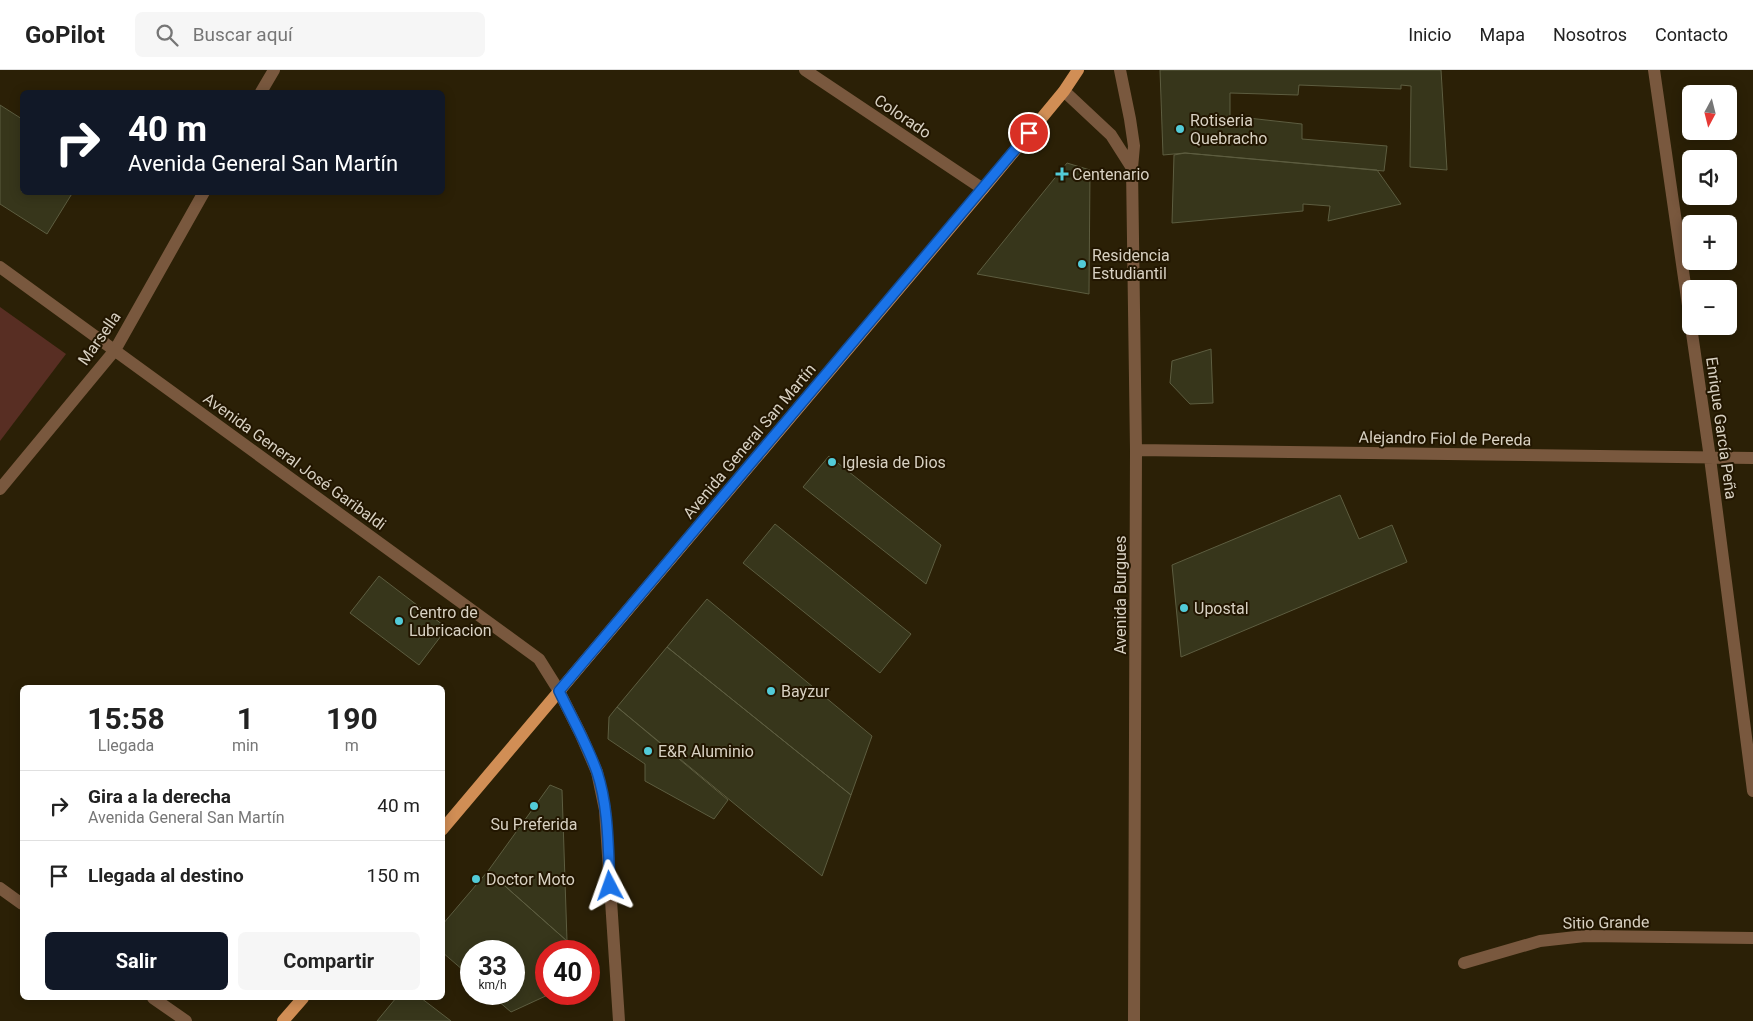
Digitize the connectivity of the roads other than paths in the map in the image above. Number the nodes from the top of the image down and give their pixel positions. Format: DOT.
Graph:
graph roads {
  1 [pos="274,70"];
  2 [pos="805,70"];
  3 [pos="1078,70"];
  4 [pos="1120,70"];
  5 [pos="1654,70"];
  6 [pos="263,90"];
  7 [pos="1064,91"];
  8 [pos="1132,168"];
  9 [pos="984,189"];
  10 [pos="202,195"];
  11 [pos="0,267"];
  12 [pos="114,350"];
  13 [pos="1136,450"];
  14 [pos="1710,458"];
  15 [pos="1753,458"];
  16 [pos="0,489"];
  17 [pos="559,691"];
  18 [pos="1753,791"];
  19 [pos="445,826"];
  20 [pos="0,888"];
  21 [pos="20,903"];
  22 [pos="1753,938"];
  23 [pos="1464,963"];
  24 [pos="156,1000"];
  25 [pos="301,1000"];
  26 [pos="186,1021"];
  27 [pos="283,1021"];
  28 [pos="619,1021"];
  29 [pos="1134,1021"];
  1 -- 6 [label="street"];
  2 -- 9 [label="street, Colorado"];
  3 -- 7 [label="main road, Avenida General San Martín"];
  4 -- 8 [label="street, Avenida Burgues"];
  5 -- 14 [label="street, Enrique García Peña"];
  7 -- 8 [label="street"];
  7 -- 9 [label="main road, Avenida General San Martín"];
  8 -- 13 [label="street, Avenida Burgues"];
  9 -- 17 [label="main road, Avenida General San Martín"];
  10 -- 12 [label="street, Marsella"];
  11 -- 12 [label="street, Avenida General José Garibaldi"];
  12 -- 16 [label="street, Marsella"];
  12 -- 17 [label="street, Avenida General José Garibaldi"];
  13 -- 14 [label="street, Alejandro Fiol de Pereda"];
  13 -- 29 [label="street, Avenida Burgues"];
  14 -- 15 [label="street, Alejandro Fiol de Pereda"];
  14 -- 18 [label="street, Enrique García Peña"];
  17 -- 19 [label="main road, Avenida General San Martín"];
  17 -- 28 [label="street, Avenida General José Garibaldi"];
  20 -- 21 [label="street"];
  22 -- 23 [label="street, Sitio Grande"];
  24 -- 26 [label="street"];
  25 -- 27 [label="main road"];
}
